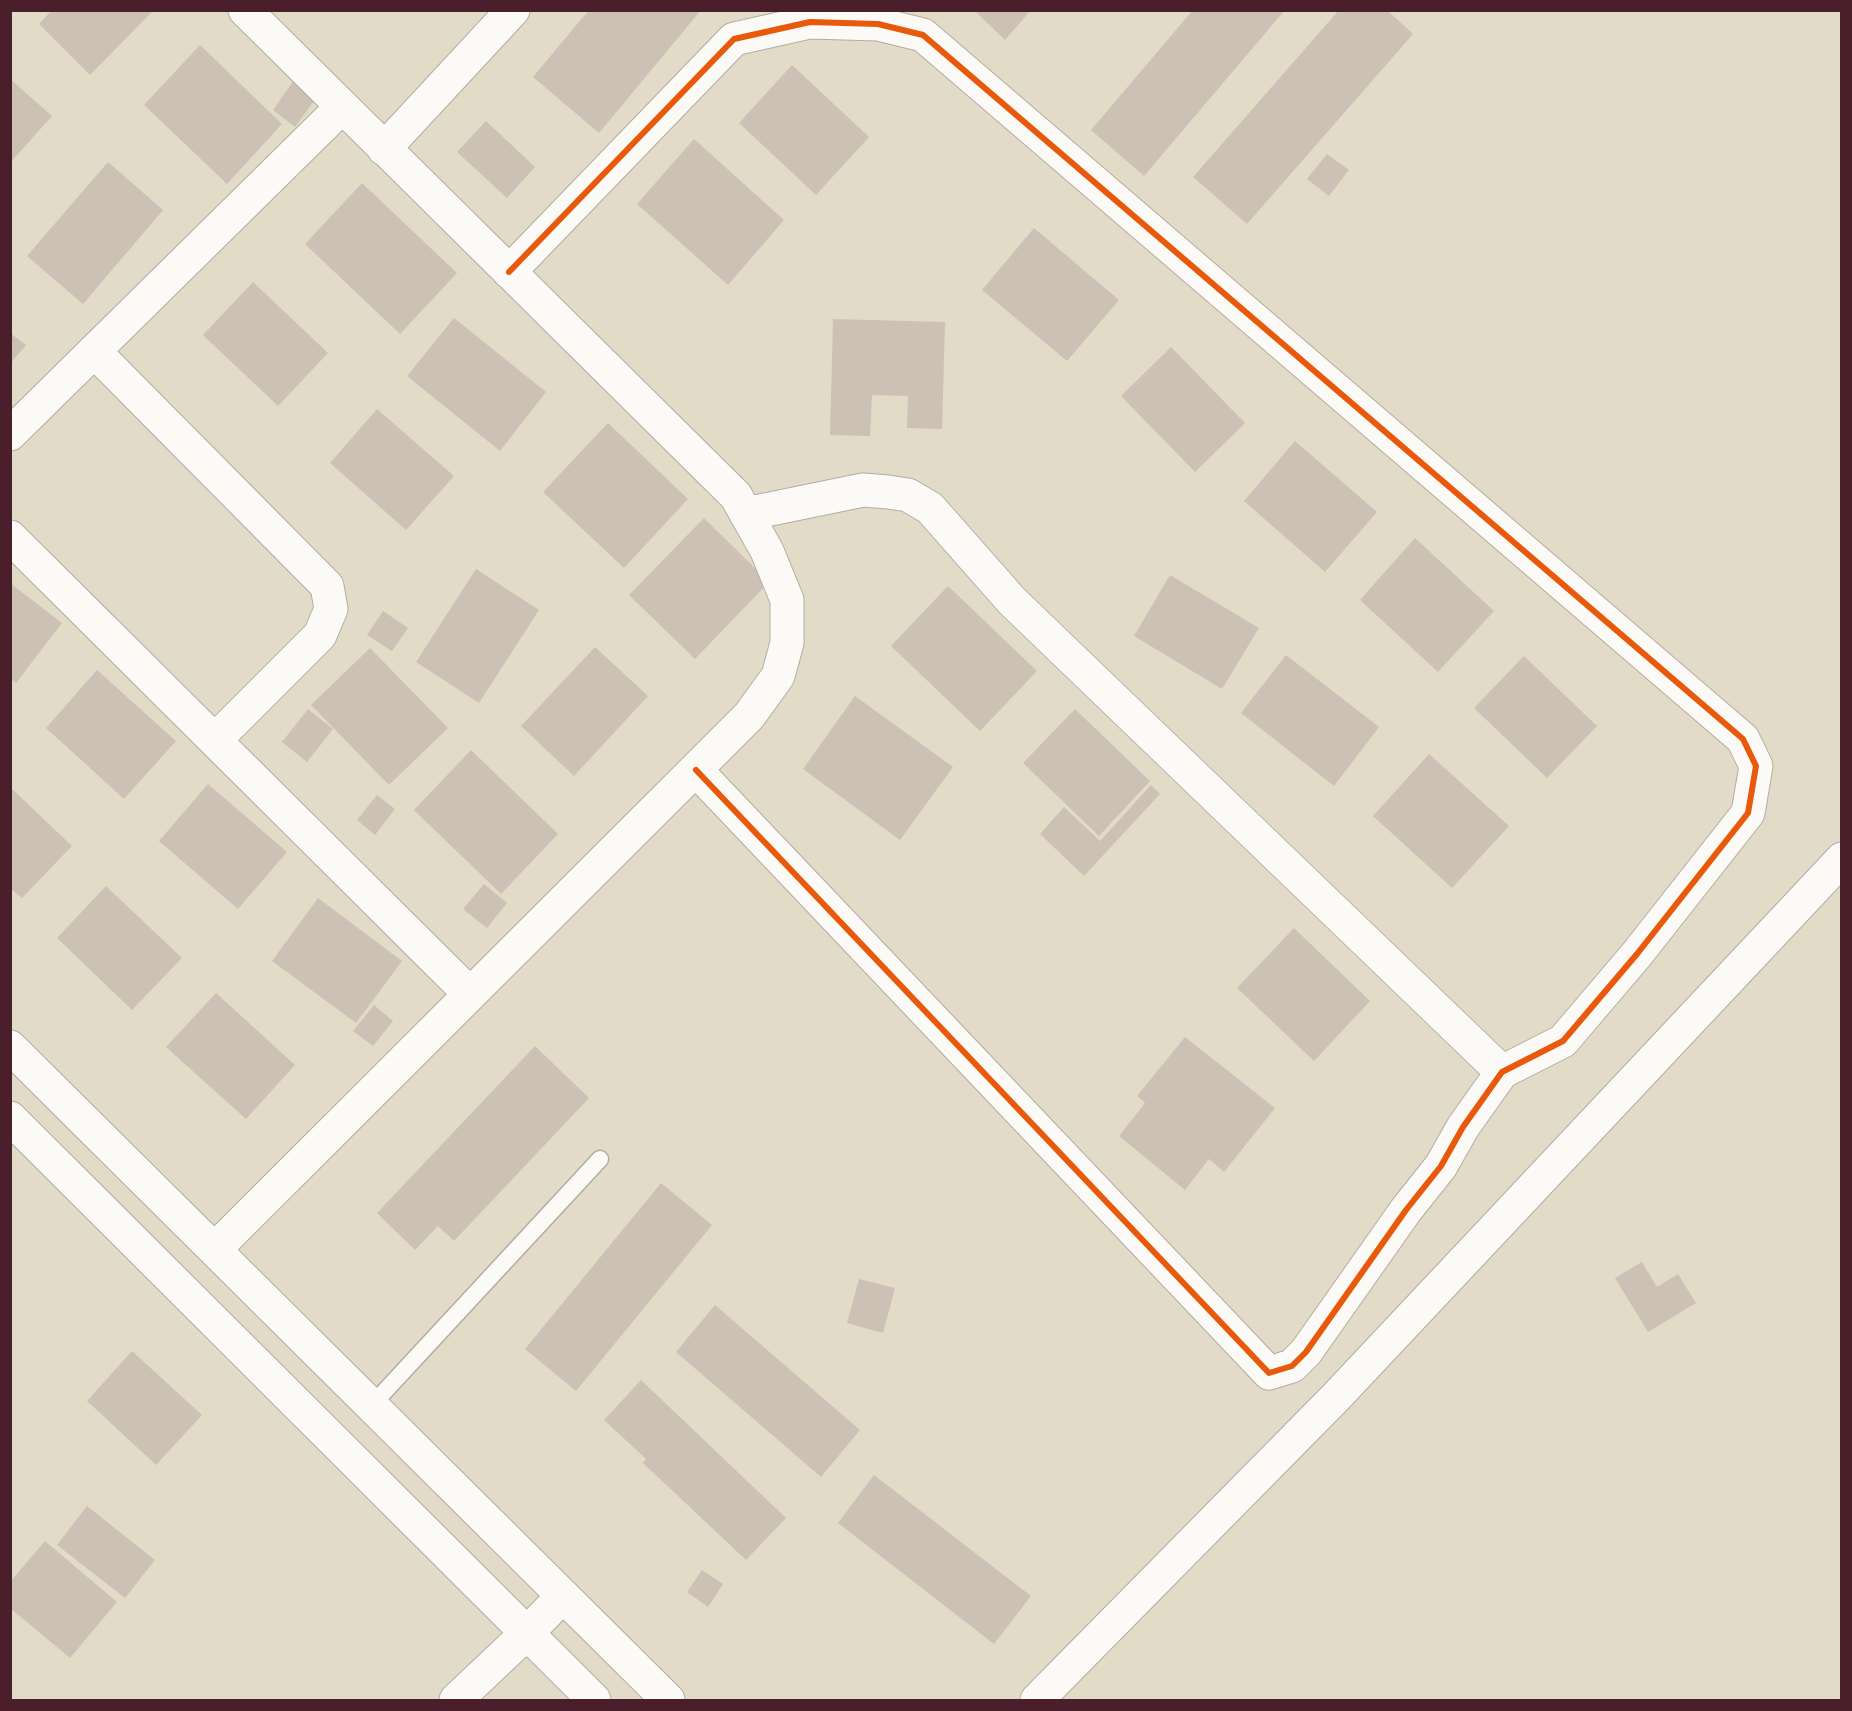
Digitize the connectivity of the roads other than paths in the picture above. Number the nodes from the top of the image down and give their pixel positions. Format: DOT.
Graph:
graph roads {
  1 [pos="245,10"];
  2 [pos="513,10"];
  3 [pos="342,107"];
  4 [pos="384,149"];
  5 [pos="509,272"];
  6 [pos="94,351"];
  7 [pos="10,434"];
  8 [pos="746,514"];
  9 [pos="10,537"];
  10 [pos="215,741"];
  11 [pos="696,770"];
  12 [pos="1842,859"];
  13 [pos="470,994"];
  14 [pos="10,1047"];
  15 [pos="1502,1072"];
  16 [pos="10,1118"];
  17 [pos="600,1159"];
  18 [pos="215,1249"];
  19 [pos="372,1406"];
  20 [pos="563,1596"];
  21 [pos="527,1633"];
  22 [pos="456,1701"];
  23 [pos="594,1701"];
  24 [pos="668,1701"];
  25 [pos="1037,1701"];
  1 -- 3 [label="street"];
  2 -- 4 [label="street"];
  3 -- 4 [label="street"];
  3 -- 6 [label="street"];
  4 -- 5 [label="street"];
  5 -- 8 [label="street"];
  5 -- 15 [label="street"];
  6 -- 7 [label="street"];
  6 -- 10 [label="street"];
  8 -- 11 [label="street"];
  8 -- 15 [label="street"];
  9 -- 10 [label="street"];
  10 -- 13 [label="street"];
  11 -- 13 [label="street"];
  11 -- 15 [label="street"];
  12 -- 25 [label="street"];
  13 -- 18 [label="street"];
  14 -- 18 [label="street"];
  16 -- 21 [label="street"];
  17 -- 19 [label="lane"];
  18 -- 19 [label="street"];
  19 -- 20 [label="street"];
  20 -- 21 [label="street"];
  20 -- 24 [label="street"];
  21 -- 22 [label="street"];
  21 -- 23 [label="street"];
}
